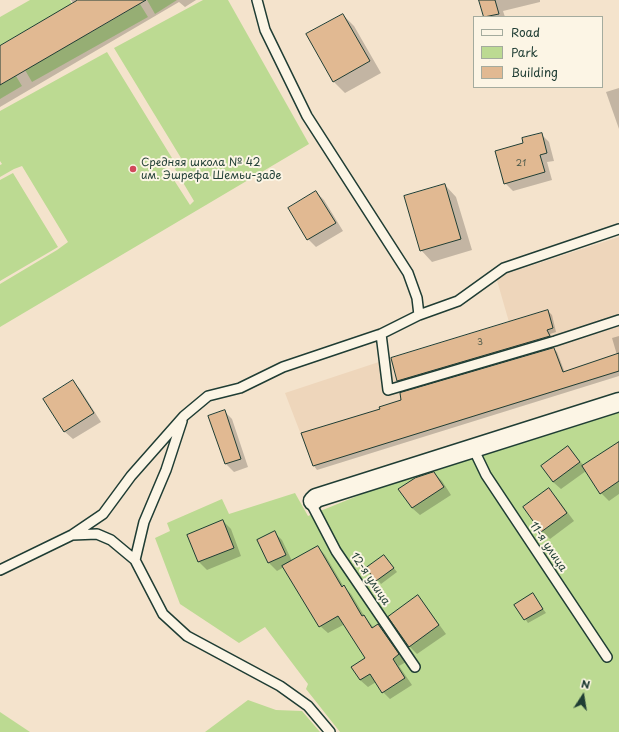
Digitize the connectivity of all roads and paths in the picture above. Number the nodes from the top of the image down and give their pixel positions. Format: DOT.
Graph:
graph roads {
  1 [pos="257,0"];
  2 [pos="619,229"];
  3 [pos="419,314"];
  4 [pos="619,320"];
  5 [pos="381,334"];
  6 [pos="619,402"];
  7 [pos="184,416"];
  8 [pos="473,448"];
  9 [pos="313,501"];
  10 [pos="72,535"];
  11 [pos="135,560"];
  12 [pos="0,570"];
  13 [pos="607,657"];
  14 [pos="415,666"];
  15 [pos="330,732"];
  1 -- 3 [label="lane"];
  2 -- 3 [label="lane"];
  3 -- 5 [label="lane"];
  4 -- 5 [label="lane"];
  5 -- 7 [label="lane"];
  6 -- 8 [label="street"];
  7 -- 10 [label="lane"];
  7 -- 11 [label="lane"];
  8 -- 9 [label="street"];
  8 -- 13 [label="lane, 11-я улица"];
  9 -- 14 [label="lane, 12-я улица"];
  10 -- 11 [label="lane"];
  10 -- 12 [label="lane"];
  11 -- 15 [label="lane"];
}
